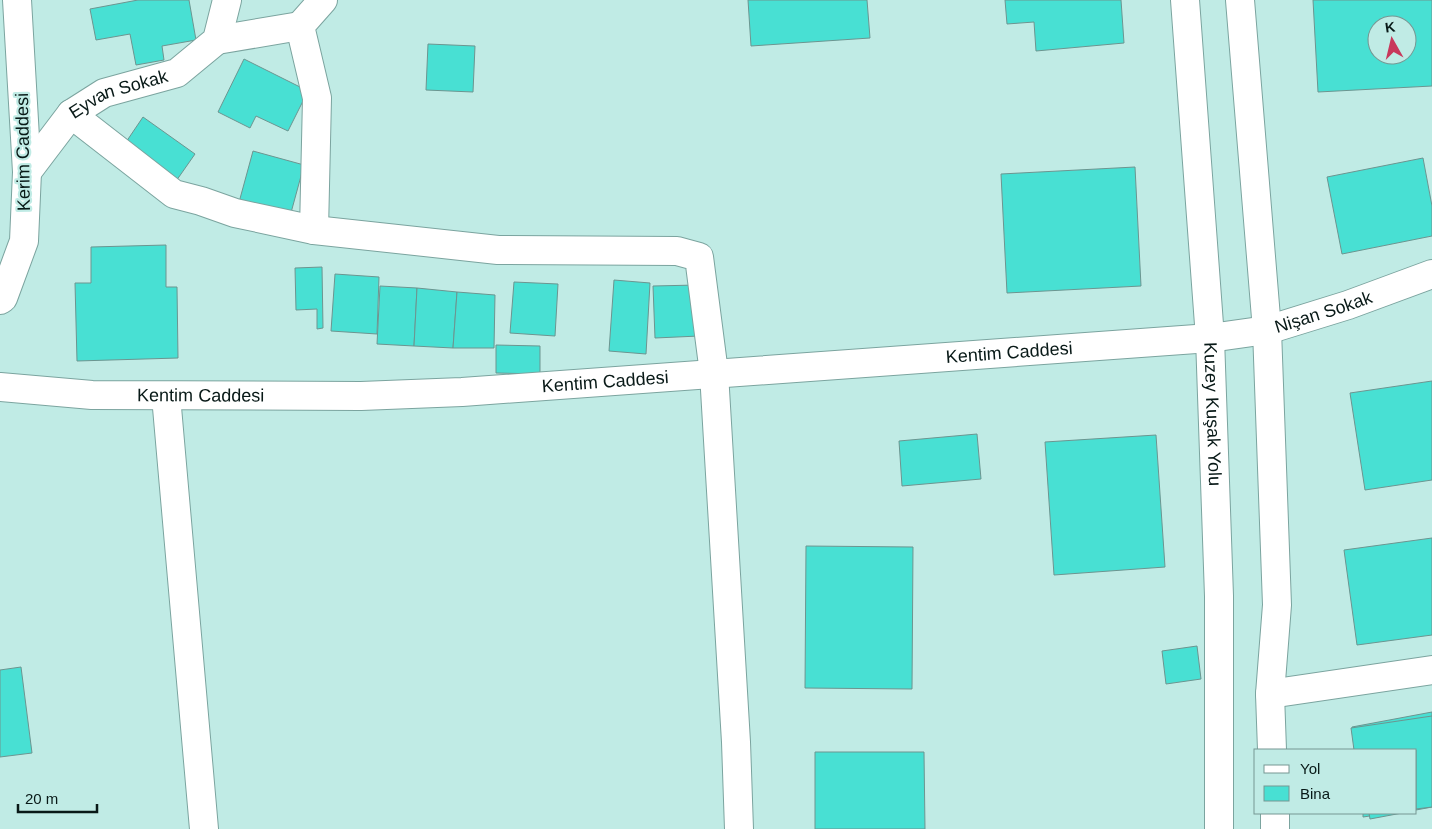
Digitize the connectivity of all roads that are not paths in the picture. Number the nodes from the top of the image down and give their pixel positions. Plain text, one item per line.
1 (17, 0) edge
2 (227, 0) edge
3 (323, 0) edge
4 (1186, 0) edge
5 (1240, 0) edge
6 (300, 26) junction
7 (217, 40) junction
8 (71, 114) junction
9 (27, 172) junction
10 (314, 230) junction
11 (1432, 274) edge
12 (0, 300) edge
13 (1267, 330) junction
14 (1210, 338) junction
15 (714, 373) junction
16 (0, 387) edge
17 (166, 396) junction
18 (1432, 670) edge
19 (1270, 694) junction
20 (1272, 749) edge
21 (1275, 814) edge
22 (204, 829) edge
23 (739, 829) edge
24 (1219, 829) edge
25 (1275, 829) edge

1 - 9 street, Kerim Caddesi
2 - 7 street
3 - 6 street
4 - 14 street, Kuzey Kuşak Yolu
5 - 13 street
6 - 7 street
6 - 10 street
7 - 8 street, Eyvan Sokak
8 - 9 street, Eyvan Sokak
8 - 10 street
9 - 12 street, Kerim Caddesi
10 - 15 street
11 - 13 street, Nişan Sokak
13 - 14 street, Nişan Sokak
13 - 19 street
14 - 15 street, Kentim Caddesi
14 - 24 street, Kuzey Kuşak Yolu
15 - 17 street, Kentim Caddesi
15 - 23 street
16 - 17 street, Kentim Caddesi
17 - 22 street
18 - 19 street
19 - 20 street
21 - 25 street

